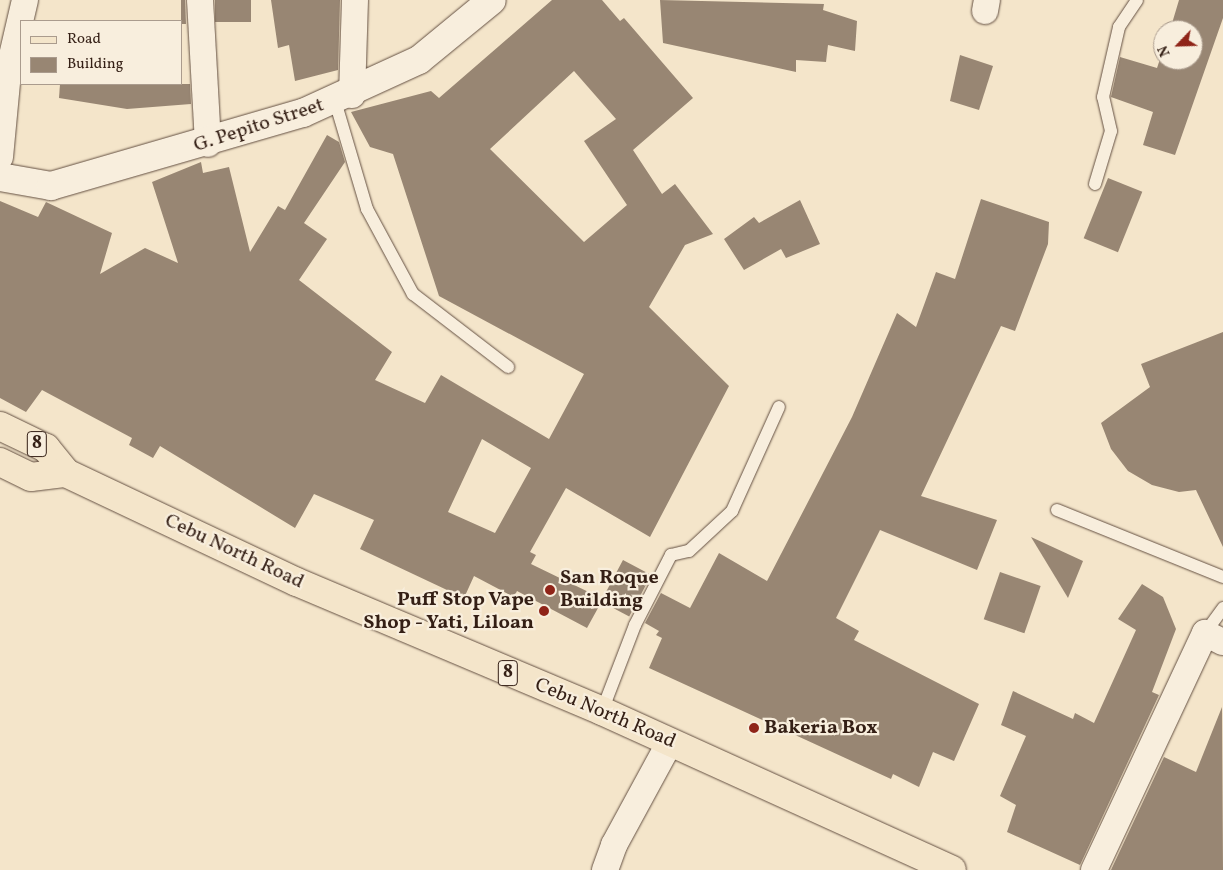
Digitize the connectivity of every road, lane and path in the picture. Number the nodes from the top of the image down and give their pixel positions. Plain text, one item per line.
1 (25, 0) edge
2 (200, 0) edge
3 (355, 0) edge
4 (492, 0) edge
5 (1137, 0) edge
6 (20, 20) edge
7 (20, 21) edge
8 (344, 98) junction
9 (208, 144) junction
10 (0, 156) edge
11 (0, 177) edge
12 (1094, 184) dead end
13 (508, 367) dead end
14 (779, 407) dead end
15 (0, 426) edge
16 (0, 462) edge
17 (66, 473) junction
18 (1057, 510) dead end
19 (1223, 577) edge
20 (1223, 608) edge
21 (1214, 637) edge
22 (602, 711) junction
23 (670, 742) junction
24 (605, 870) edge
25 (952, 870) edge
26 (1094, 870) edge

1 - 6 street
2 - 9 street
3 - 8 street
4 - 8 street, G. Pepito Street
5 - 12 lane
7 - 10 street
8 - 9 street, G. Pepito Street
8 - 13 lane
9 - 11 street, G. Pepito Street
14 - 22 lane
15 - 17 main road, Cebu North Road / 8
16 - 17 main road, 8
17 - 22 main road, Cebu North Road / 8
18 - 19 lane
20 - 21 lane
21 - 26 street
22 - 23 main road, Cebu North Road / 8
23 - 24 street
23 - 25 main road, Cebu North Road / 8

